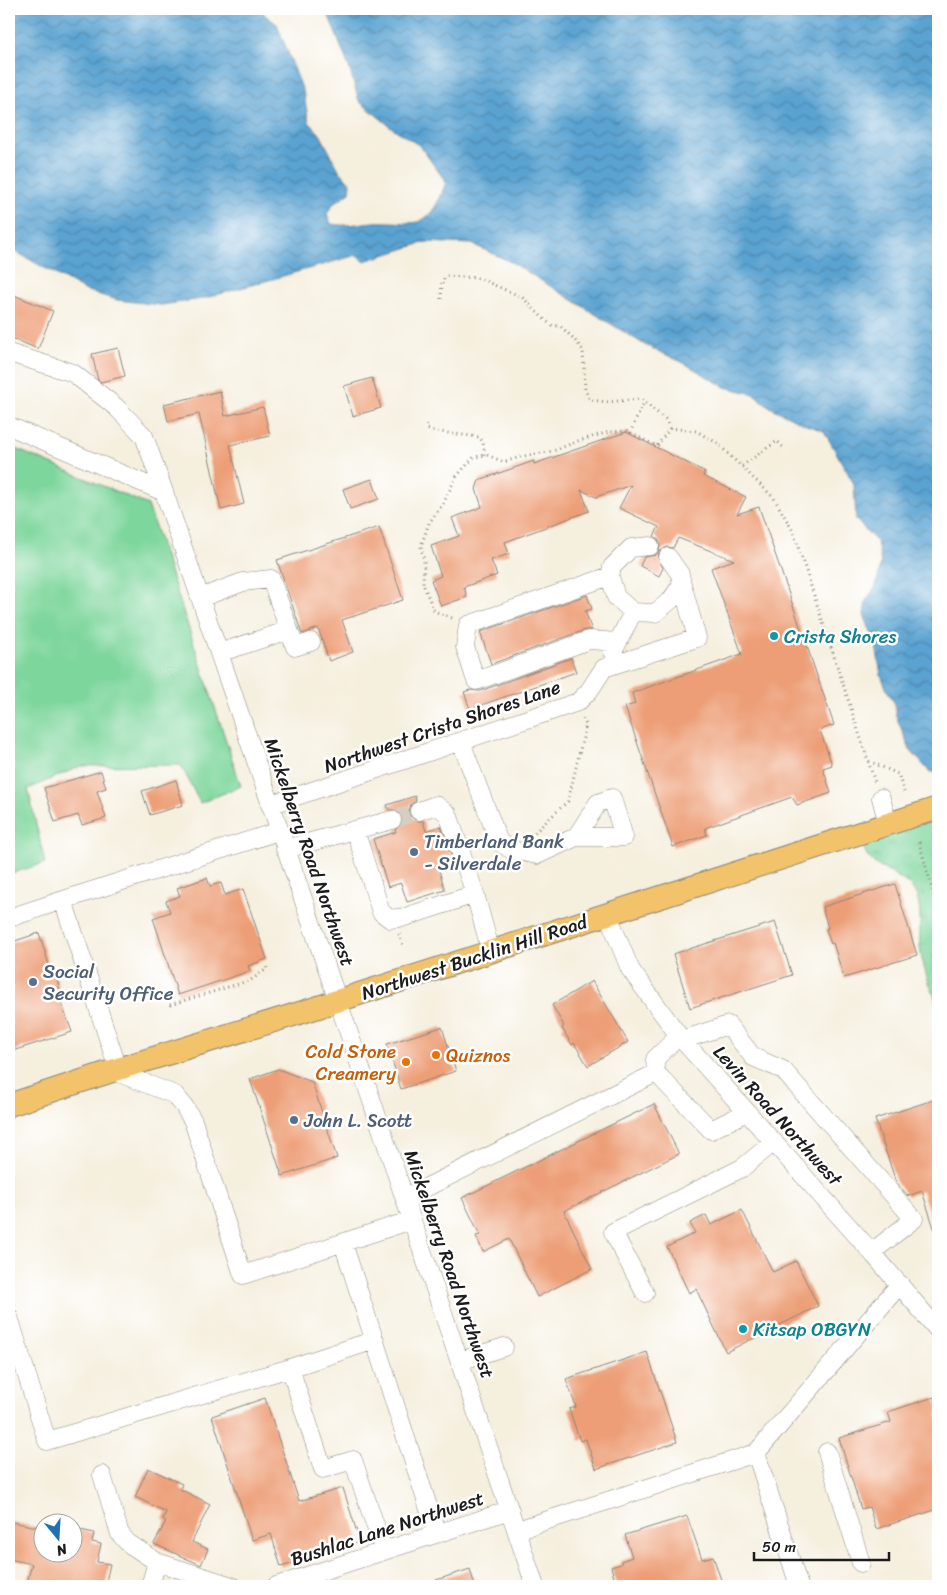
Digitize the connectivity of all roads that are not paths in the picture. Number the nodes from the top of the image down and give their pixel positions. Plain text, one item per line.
1 (9, 353) edge
2 (9, 426) edge
3 (164, 492) junction
4 (650, 546) dead end
5 (668, 557) dead end
6 (610, 576) junction
7 (682, 584) junction
8 (200, 598) junction
9 (633, 612) junction
10 (289, 630) junction
11 (311, 642) dead end
12 (618, 642) junction
13 (219, 653) junction
14 (604, 668) junction
15 (461, 742) junction
16 (881, 798) road end
17 (270, 805) junction
18 (932, 810) edge
19 (419, 811) tunnel mouth
20 (392, 820) tunnel mouth
21 (888, 824) junction
22 (355, 830) junction
23 (279, 831) junction
24 (576, 836) dead end
25 (286, 849) junction
26 (475, 894) junction
27 (64, 900) junction
28 (608, 915) junction
29 (9, 918) edge
30 (490, 952) junction
31 (338, 1001) junction
32 (681, 1038) junction
33 (116, 1070) junction
34 (656, 1072) junction
35 (9, 1105) edge
36 (747, 1112) junction
37 (774, 1142) junction
38 (405, 1198) junction
39 (412, 1220) junction
40 (343, 1243) junction
41 (872, 1252) junction
42 (900, 1284) junction
43 (645, 1293) dead end
44 (9, 1317) edge
45 (938, 1330) edge
46 (374, 1340) junction
47 (504, 1347) dead end
48 (460, 1361) junction
49 (290, 1368) junction
50 (828, 1452) dead end
51 (756, 1453) junction
52 (102, 1475) dead end
53 (510, 1510) junction
54 (517, 1530) junction
55 (437, 1534) junction
56 (384, 1551) junction
57 (157, 1562) junction
58 (861, 1564) dead end
59 (150, 1586) edge
60 (232, 1586) edge
61 (276, 1586) edge
62 (535, 1586) edge
63 (799, 1586) edge

1 - 3 street, Mickelberry Road Northwest
2 - 3 street
3 - 8 street, Mickelberry Road Northwest
4 - 6 street
5 - 7 street
6 - 9 street
6 - 12 street
7 - 9 street
7 - 14 street
8 - 10 street
8 - 13 street, Mickelberry Road Northwest
9 - 12 street, Northwest Crista Shores Lane
10 - 11 street
10 - 13 street
12 - 14 street, Northwest Crista Shores Lane
13 - 17 street, Mickelberry Road Northwest
14 - 15 street, Northwest Crista Shores Lane
15 - 17 street, Northwest Crista Shores Lane
15 - 24 street
16 - 21 street
17 - 23 street, Mickelberry Road Northwest
18 - 21 main road, Northwest Bucklin Hill Road
19 - 26 street
20 - 22 street
21 - 28 main road, Northwest Bucklin Hill Road
22 - 25 street
22 - 26 street
23 - 25 street, Mickelberry Road Northwest
23 - 27 street
25 - 31 street, Mickelberry Road Northwest
26 - 30 street
27 - 29 street
27 - 33 street
28 - 30 main road, Northwest Bucklin Hill Road
28 - 32 street, Levin Road Northwest
30 - 31 main road, Northwest Bucklin Hill Road
31 - 33 main road, Northwest Bucklin Hill Road
31 - 38 street, Mickelberry Road Northwest
32 - 34 street
32 - 36 street, Levin Road Northwest
32 - 41 street
33 - 35 main road, Northwest Bucklin Hill Road
33 - 40 street
34 - 36 street
34 - 38 street
36 - 37 street, Levin Road Northwest
37 - 41 street, Levin Road Northwest
37 - 43 street
38 - 39 street, Mickelberry Road Northwest
39 - 40 street
39 - 48 street, Mickelberry Road Northwest
40 - 46 street
41 - 42 street, Levin Road Northwest
42 - 45 street, Levin Road Northwest
42 - 51 street
44 - 49 street
46 - 49 street
46 - 55 street
47 - 48 street
48 - 53 street, Mickelberry Road Northwest
49 - 56 street
50 - 58 street
51 - 54 street
51 - 63 street
52 - 57 street
53 - 54 street, Mickelberry Road Northwest
53 - 55 street, Bushlac Lane Northwest
54 - 62 street, Mickelberry Road Northwest
55 - 56 street, Bushlac Lane Northwest
56 - 61 street, Bushlac Lane Northwest
57 - 59 street
57 - 60 street

